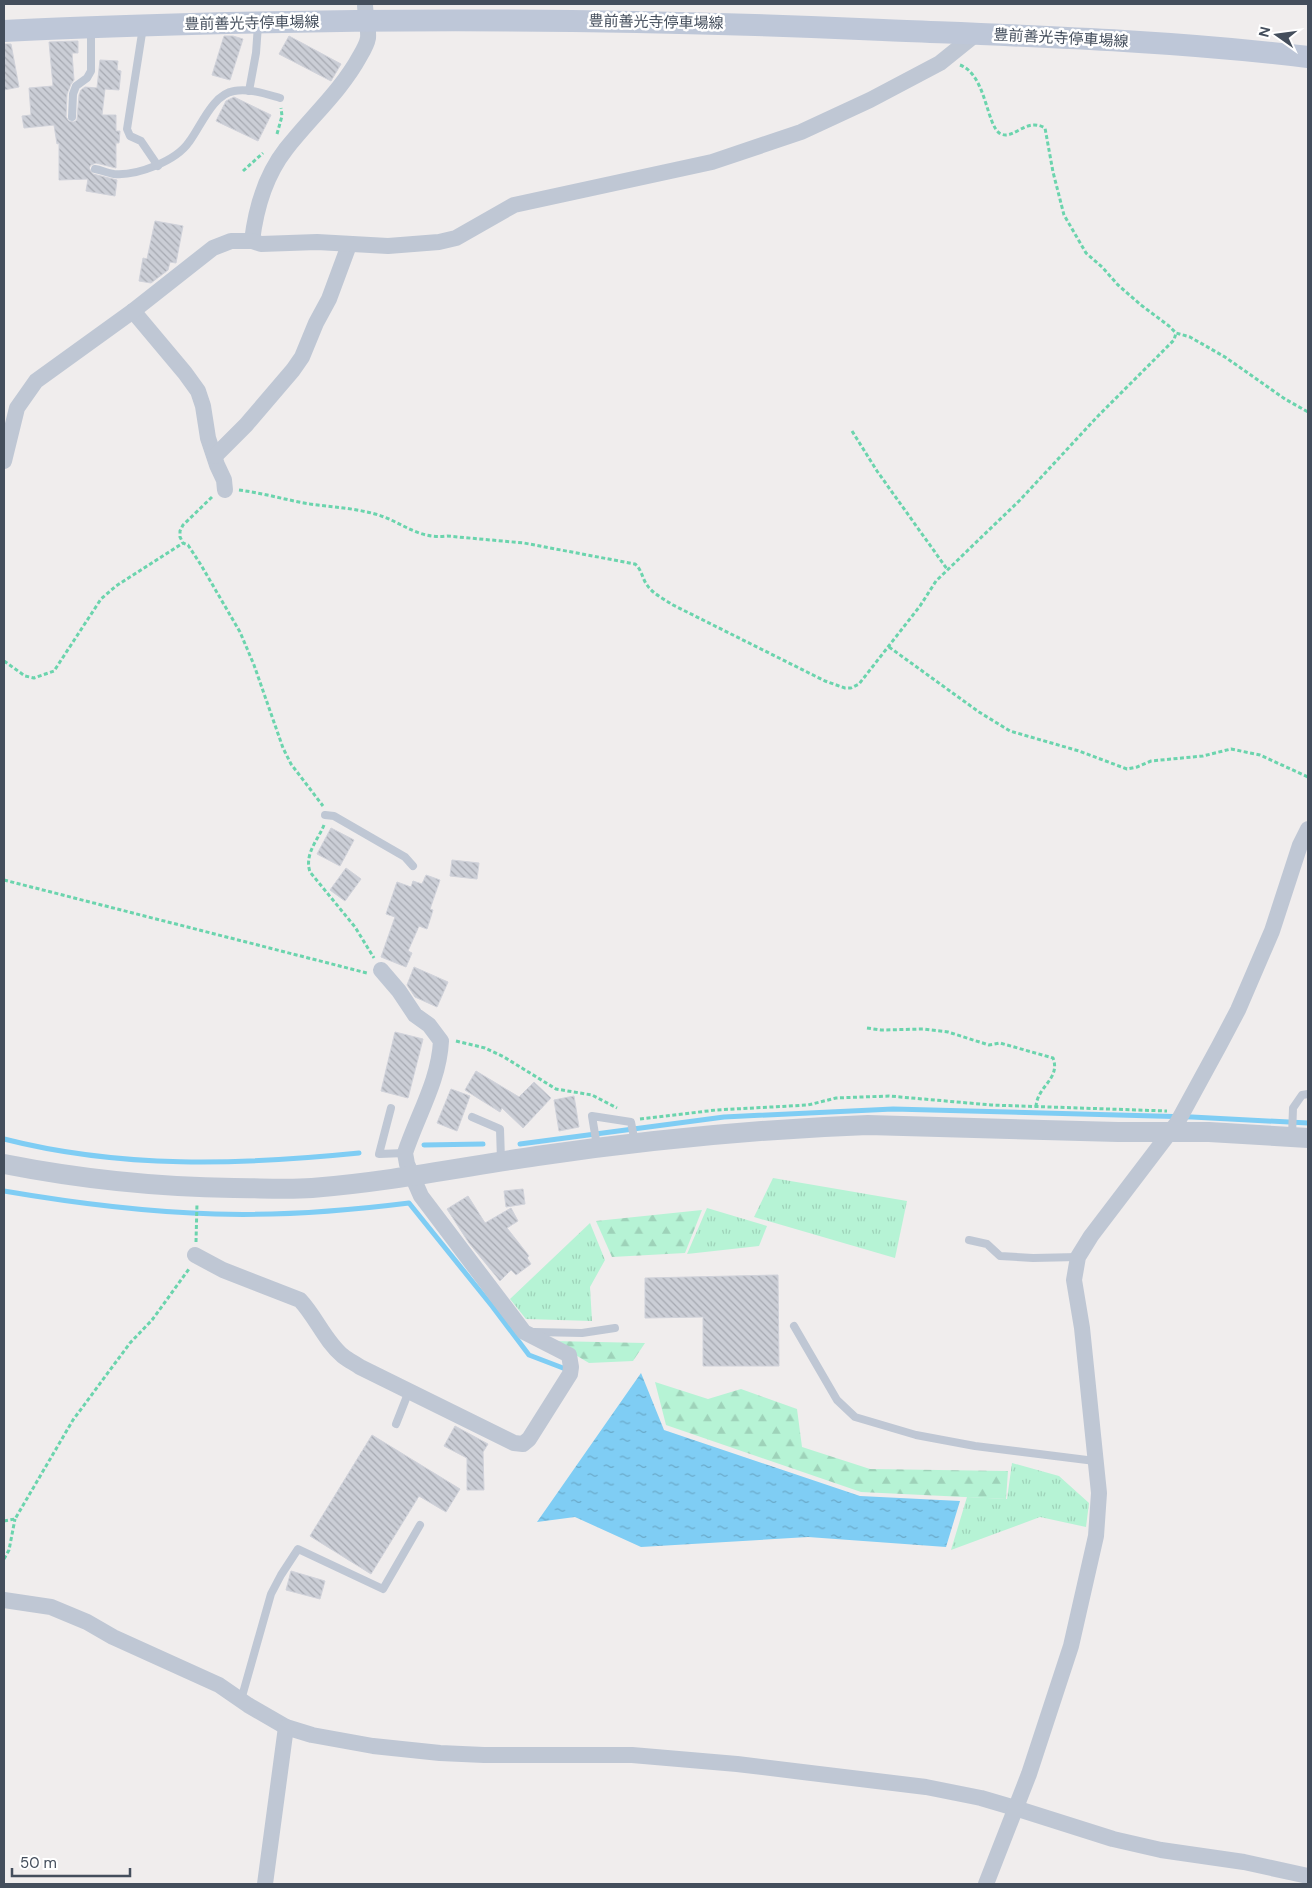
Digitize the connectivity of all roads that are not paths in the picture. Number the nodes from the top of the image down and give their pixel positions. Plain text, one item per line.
1 (365, 12) edge
2 (258, 22) junction
3 (143, 25) junction
4 (91, 27) junction
5 (4, 31) edge
6 (976, 34) junction
7 (1308, 57) edge
8 (250, 91) junction
9 (280, 98) road end
10 (72, 118) dead end
11 (158, 166) junction
12 (95, 169) dead end
13 (252, 241) junction
14 (349, 245) junction
15 (133, 311) junction
16 (215, 456) junction
17 (4, 461) edge
18 (225, 490) road end
19 (325, 815) road end
20 (1308, 829) edge
21 (413, 866) dead end
22 (382, 970) road end
23 (1308, 1094) edge
24 (391, 1108) dead end
25 (472, 1116) dead end
26 (1178, 1119) junction
27 (1298, 1133) edge
28 (634, 1140) junction
29 (597, 1145) junction
30 (405, 1153) junction
31 (501, 1162) junction
32 (4, 1164) edge
33 (412, 1176) junction
34 (970, 1240) dead end
35 (195, 1255) road end
36 (1078, 1257) junction
37 (794, 1326) dead end
38 (615, 1328) dead end
39 (524, 1332) junction
40 (409, 1391) junction
41 (396, 1424) dead end
42 (1095, 1461) junction
43 (420, 1525) dead end
44 (4, 1600) edge
45 (241, 1700) junction
46 (286, 1728) junction
47 (1015, 1808) junction
48 (1308, 1876) edge
49 (265, 1884) edge
50 (986, 1884) edge

1 - 2 main road, 豊前善光寺停車場線
1 - 6 main road, 豊前善光寺停車場線
1 - 13 street
2 - 3 main road, 豊前善光寺停車場線
2 - 8 lane
3 - 4 main road, 豊前善光寺停車場線
3 - 11 lane
4 - 5 main road, 豊前善光寺停車場線
4 - 10 lane
6 - 7 main road, 豊前善光寺停車場線
6 - 14 street
8 - 9 lane
8 - 11 lane
11 - 12 lane
13 - 14 street
13 - 15 street
14 - 16 street
15 - 16 street
15 - 17 street
16 - 18 street
19 - 21 lane
20 - 26 street
22 - 30 street
23 - 27 lane
24 - 30 lane
25 - 31 lane
26 - 27 street
26 - 28 street
26 - 36 street
28 - 29 street
28 - 29 lane
29 - 31 street
30 - 33 street
31 - 33 street
32 - 33 street
33 - 39 street
34 - 36 lane
35 - 40 street
36 - 42 street
37 - 42 lane
38 - 39 lane
39 - 40 street
40 - 41 lane
42 - 47 street
43 - 45 lane
44 - 45 street
45 - 46 street
46 - 47 street
46 - 49 street
47 - 48 street
47 - 50 street

